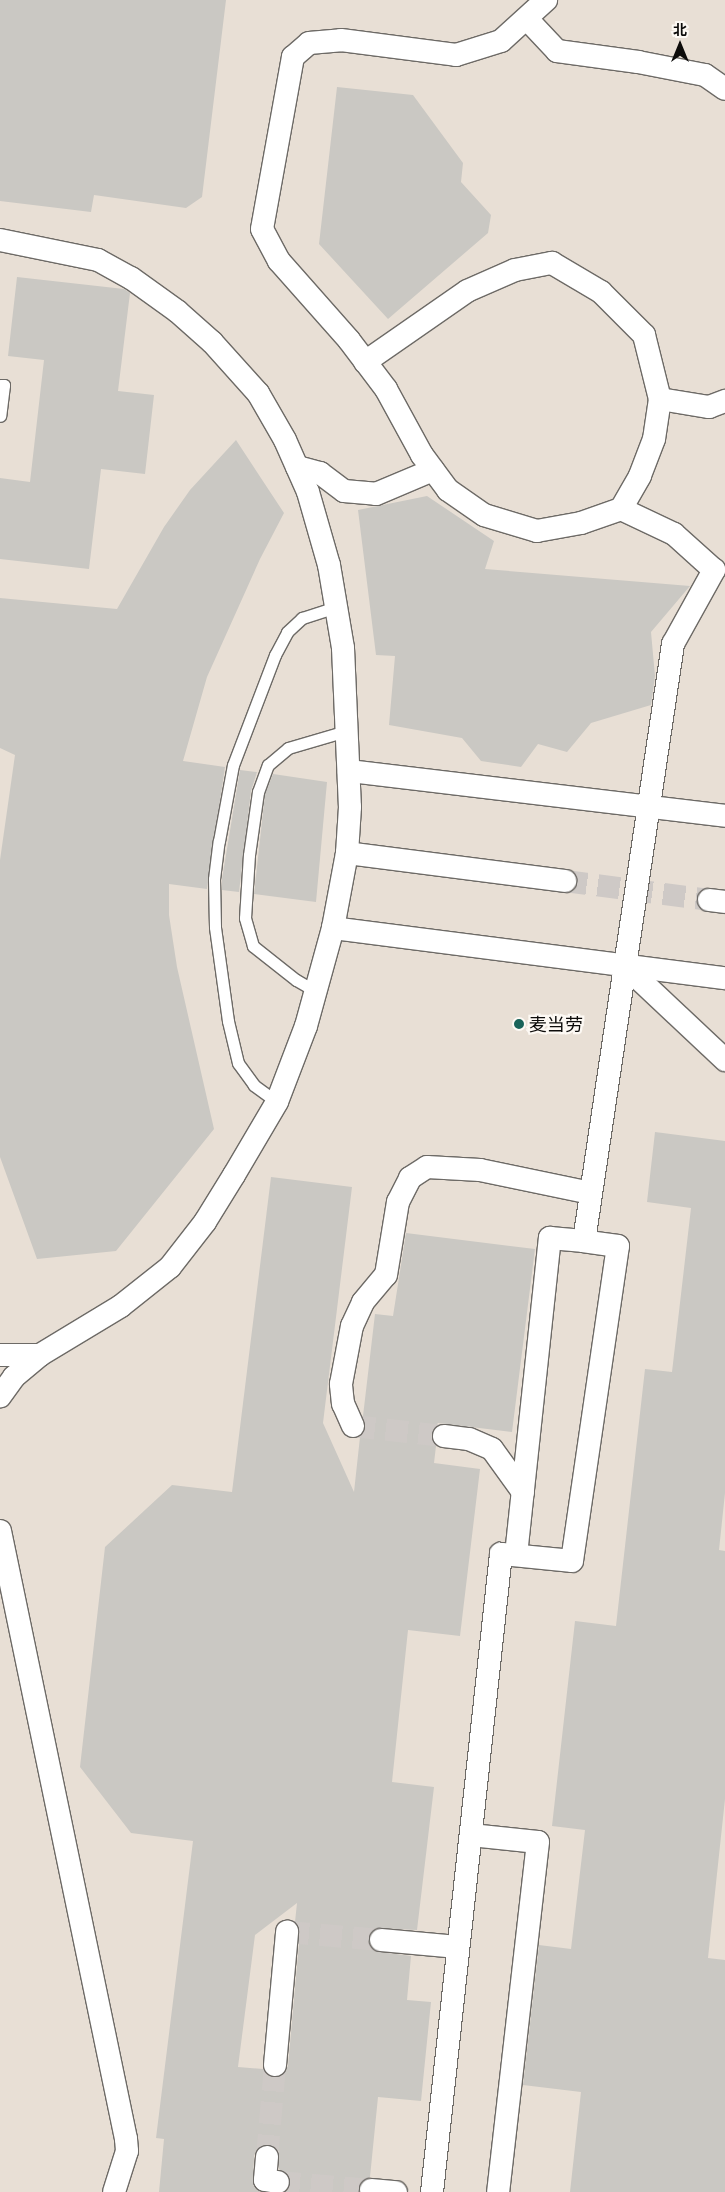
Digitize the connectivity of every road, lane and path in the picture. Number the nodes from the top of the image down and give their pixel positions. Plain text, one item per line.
1 (546, 0) edge
2 (526, 19) junction
3 (721, 81) edge
4 (0, 240) edge
5 (365, 362) junction
6 (0, 385) edge
7 (660, 399) junction
8 (725, 401) edge
9 (0, 416) edge
10 (297, 466) junction
11 (433, 470) junction
12 (621, 509) junction
13 (719, 571) edge
14 (336, 607) junction
15 (349, 730) junction
16 (349, 771) junction
17 (648, 807) junction
18 (725, 816) edge
19 (347, 853) junction
20 (565, 881) tunnel mouth
21 (333, 928) junction
22 (624, 965) junction
23 (725, 978) edge
24 (317, 992) junction
25 (725, 1060) edge
26 (276, 1102) junction
27 (591, 1193) junction
28 (584, 1241) junction
29 (0, 1355) edge
30 (40, 1355) junction
31 (0, 1396) edge
32 (353, 1426) dead end
33 (444, 1436) tunnel mouth
34 (523, 1492) junction
35 (0, 1531) edge
36 (516, 1555) junction
37 (470, 1835) junction
38 (286, 1932) dead end
39 (381, 1940) tunnel mouth
40 (458, 1947) junction
41 (275, 2065) tunnel mouth
42 (267, 2157) tunnel mouth
43 (278, 2182) tunnel mouth
44 (372, 2190) dead end
45 (114, 2192) edge
46 (396, 2192) edge
47 (432, 2192) edge
48 (498, 2192) edge

1 - 2 street
2 - 3 street
2 - 5 street
4 - 10 street
5 - 7 street
5 - 11 street
6 - 9 lane
7 - 8 street
7 - 12 street
10 - 11 street
10 - 14 street
11 - 12 street
12 - 13 street
13 - 17 street
14 - 15 street
14 - 26 lane
15 - 16 street
15 - 24 lane
16 - 17 street
16 - 19 street
17 - 18 street
17 - 22 street
19 - 20 street
19 - 21 street
21 - 22 street
21 - 24 street
22 - 23 street
22 - 25 street
22 - 27 street
24 - 26 street
26 - 30 street
27 - 28 street
27 - 32 street
28 - 34 street
28 - 36 street
29 - 30 street
30 - 31 street
33 - 34 street
34 - 36 street
35 - 45 street
36 - 37 street
37 - 40 street
37 - 48 street
38 - 41 street
39 - 40 street
40 - 47 street
42 - 43 street
44 - 46 street

